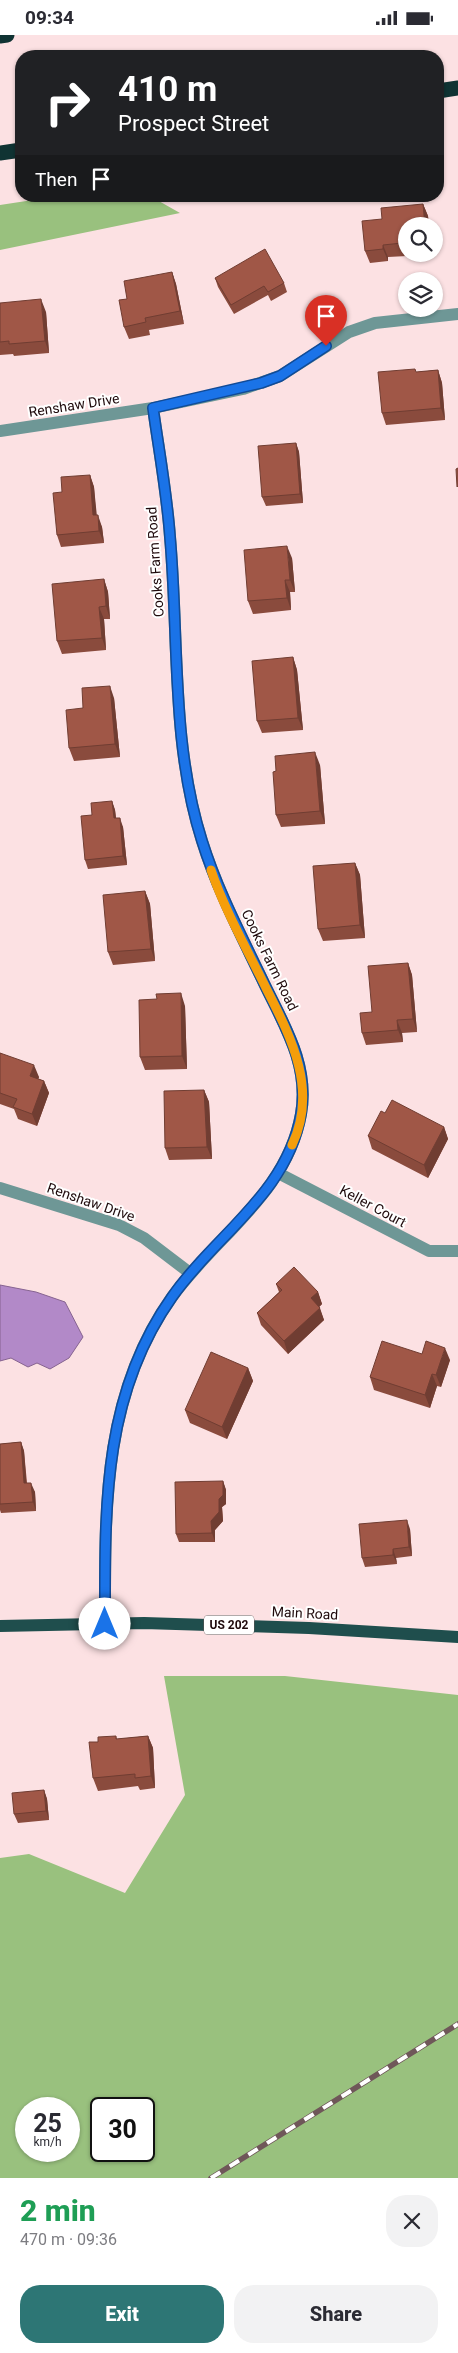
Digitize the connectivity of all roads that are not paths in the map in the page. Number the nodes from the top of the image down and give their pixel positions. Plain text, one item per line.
1 (7, 35) edge
2 (0, 36) edge
3 (458, 88) edge
4 (444, 90) edge
5 (15, 151) edge
6 (0, 153) edge
7 (458, 314) edge
8 (153, 408) junction
9 (0, 431) edge
10 (278, 1173) junction
11 (0, 1188) edge
12 (458, 1251) edge
13 (190, 1273) junction
14 (105, 1624) junction
15 (0, 1627) edge
16 (458, 1637) edge

1 - 2 highway
3 - 4 highway
5 - 6 highway
7 - 8 street, Renshaw Drive
8 - 9 street, Renshaw Drive
8 - 10 street, Cooks Farm Road
10 - 12 street, Keller Court
10 - 13 street, Cooks Farm Road
11 - 13 street, Renshaw Drive
13 - 14 street, Cooks Farm Road
14 - 15 main road, Main Road / US 202
14 - 16 main road, Main Road / US 202

